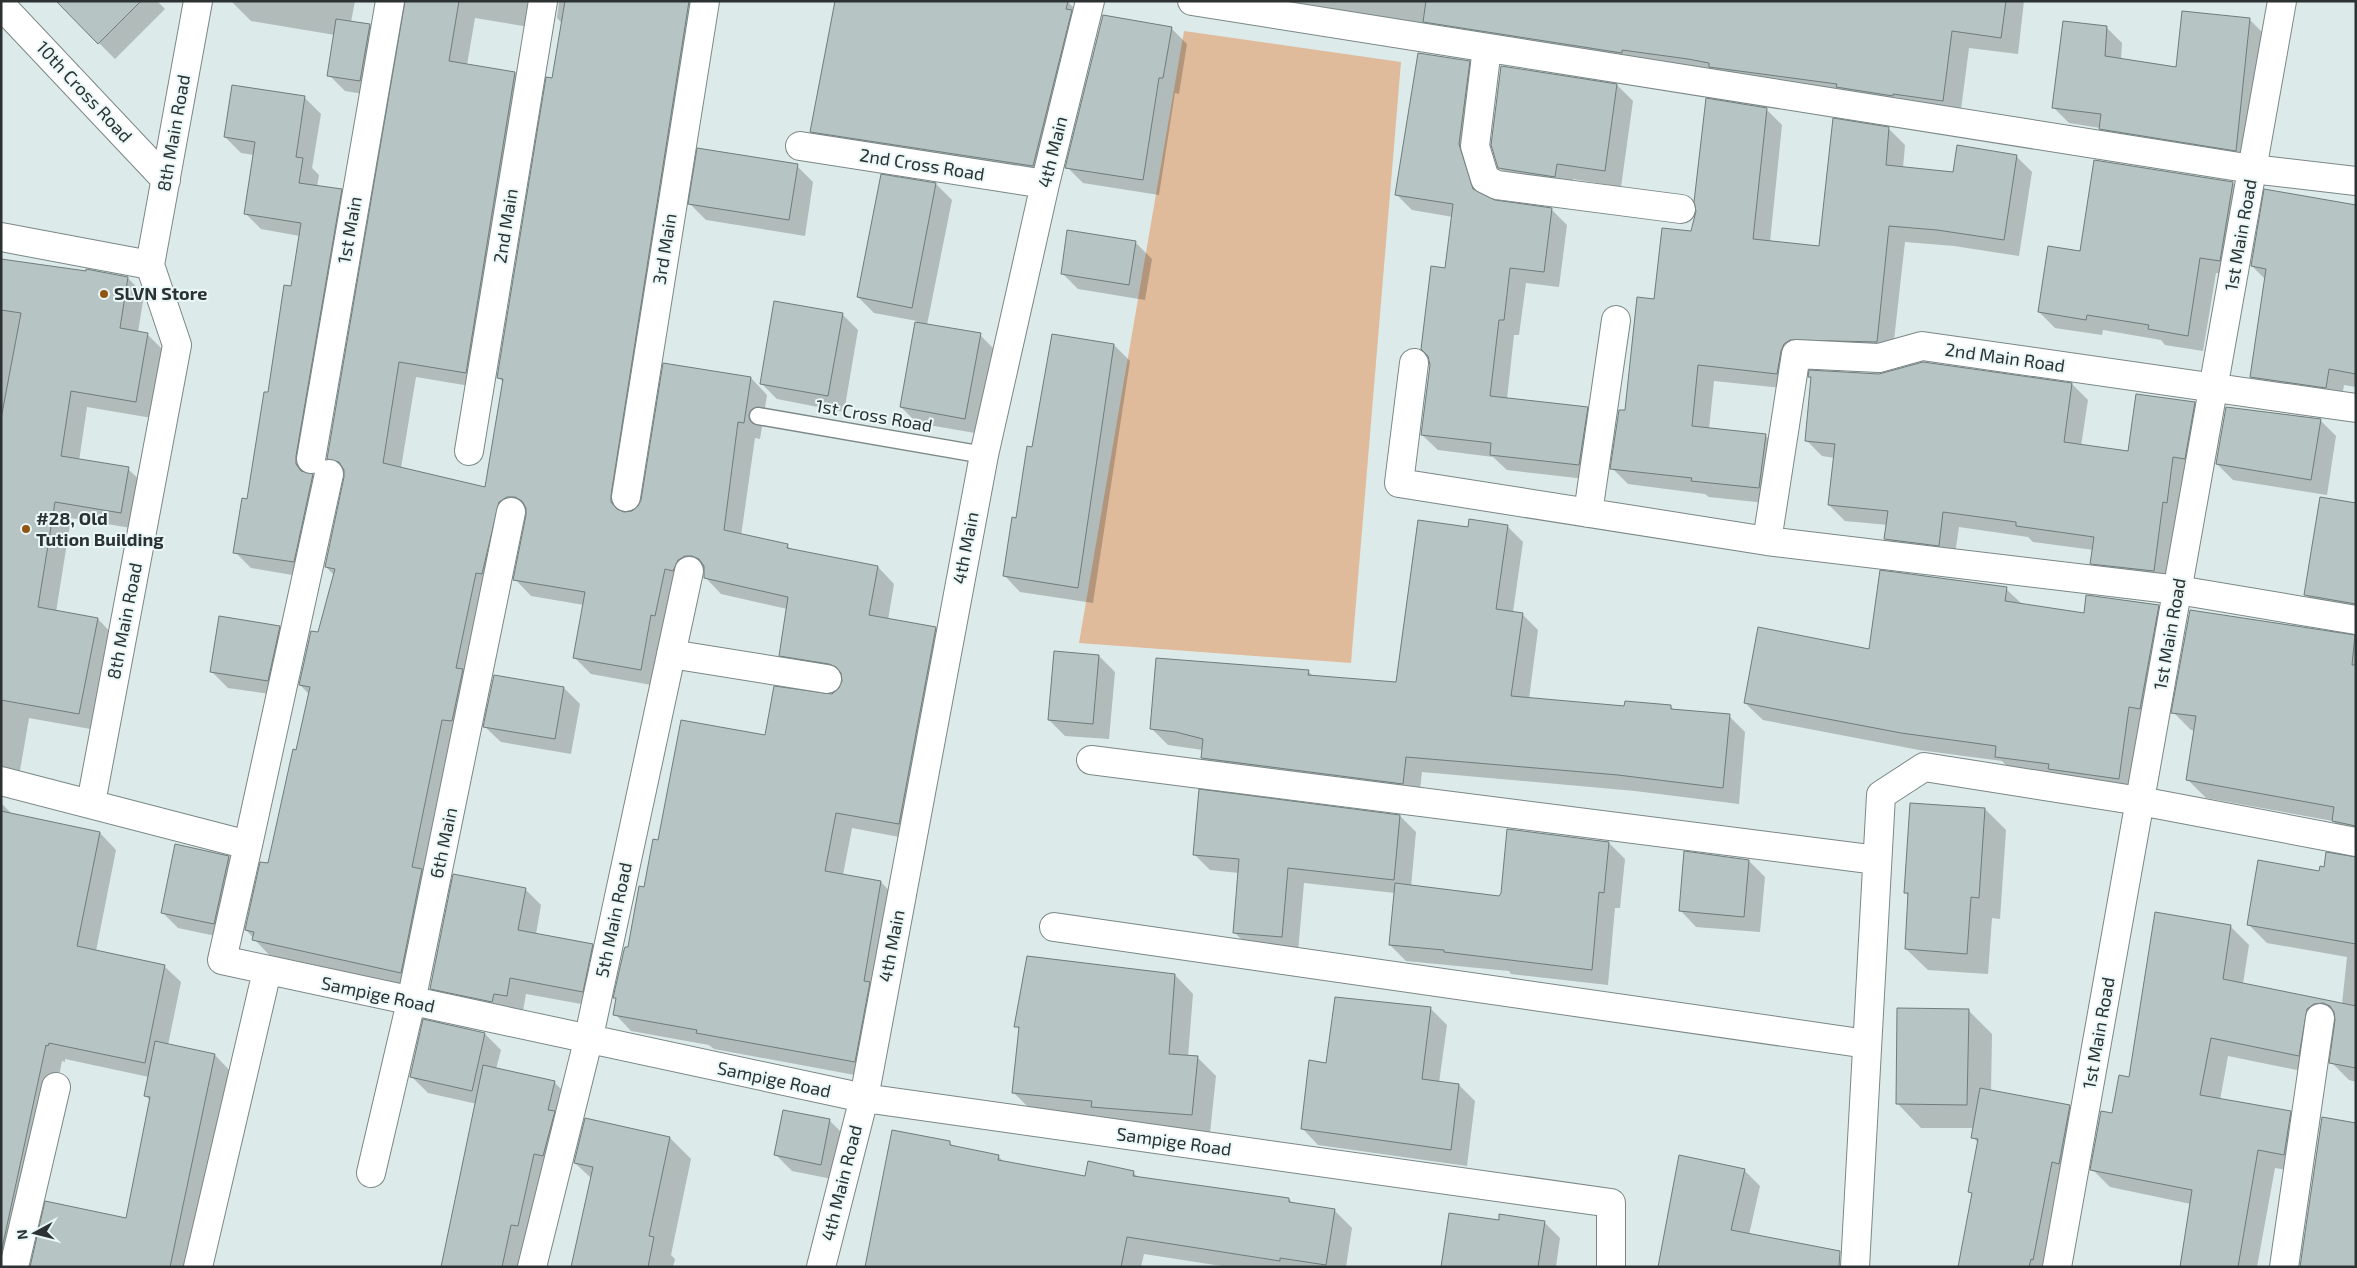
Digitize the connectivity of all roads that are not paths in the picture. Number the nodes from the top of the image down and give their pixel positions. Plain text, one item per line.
1 (198, 1) edge
2 (390, 1) edge
3 (543, 1) edge
4 (705, 1) edge
5 (1090, 1) edge
6 (1192, 1) edge
7 (2282, 1) edge
8 (1, 5) edge
9 (1487, 48) junction
10 (800, 146) dead end
11 (2252, 169) junction
12 (166, 180) junction
13 (2356, 181) edge
14 (1045, 184) junction
15 (1681, 209) dead end
16 (1, 237) edge
17 (150, 265) junction
18 (1616, 320) dead end
19 (1414, 363) dead end
20 (2214, 387) junction
21 (2356, 408) edge
22 (758, 416) dead end
23 (469, 451) dead end
24 (984, 455) junction
25 (626, 498) dead end
26 (512, 512) dead end
27 (1588, 514) junction
28 (1767, 541) junction
29 (689, 571) dead end
30 (2178, 590) junction
31 (2356, 620) edge
32 (671, 654) junction
33 (827, 679) dead end
34 (1091, 760) dead end
35 (1, 780) edge
36 (2140, 801) junction
37 (91, 803) junction
38 (2356, 842) edge
39 (248, 845) junction
40 (1877, 860) junction
41 (1054, 926) dead end
42 (268, 971) junction
43 (411, 1002) junction
44 (2320, 1018) dead end
45 (588, 1040) junction
46 (1867, 1044) junction
47 (56, 1087) dead end
48 (864, 1098) junction
49 (371, 1172) dead end
50 (14, 1267) edge
51 (198, 1267) edge
52 (532, 1267) edge
53 (821, 1267) edge
54 (1611, 1267) edge
55 (1855, 1267) edge
56 (2058, 1267) edge
57 (2284, 1267) edge

1 - 12 street, 8th Main Road
2 - 39 street, 1st Main
3 - 23 street, 2nd Main
4 - 25 street, 3rd Main
5 - 14 street, 4th Main
6 - 9 street
7 - 11 street, 1st Main Road
8 - 12 street, 10th Cross Road
9 - 11 street
9 - 15 street
10 - 14 street, 2nd Cross Road
11 - 13 street
11 - 20 street, 1st Main Road
12 - 17 street, 8th Main Road
14 - 24 street, 4th Main
16 - 17 street
17 - 37 street, 8th Main Road
18 - 27 street
19 - 27 street
20 - 21 street
20 - 28 street, 2nd Main Road
20 - 30 street, 1st Main Road
22 - 24 lane, 1st Cross Road
24 - 48 street, 4th Main
26 - 43 street, 6th Main
27 - 28 street
28 - 30 street
29 - 32 street, 5th Main Road
30 - 31 street
30 - 36 street, 1st Main Road
32 - 33 street
32 - 45 street, 5th Main Road
34 - 40 street
35 - 37 street
36 - 38 street
36 - 40 street
36 - 56 street, 1st Main Road
37 - 39 street
39 - 42 street, Sampige Road
40 - 46 street
41 - 46 street
42 - 43 street, Sampige Road
42 - 51 street
43 - 45 street, Sampige Road
43 - 49 street, 6th Main
44 - 57 street
45 - 48 street, Sampige Road
45 - 52 street, 5th Main Road
46 - 55 street
47 - 50 street
48 - 53 street, 4th Main Road
48 - 54 street, Sampige Road

